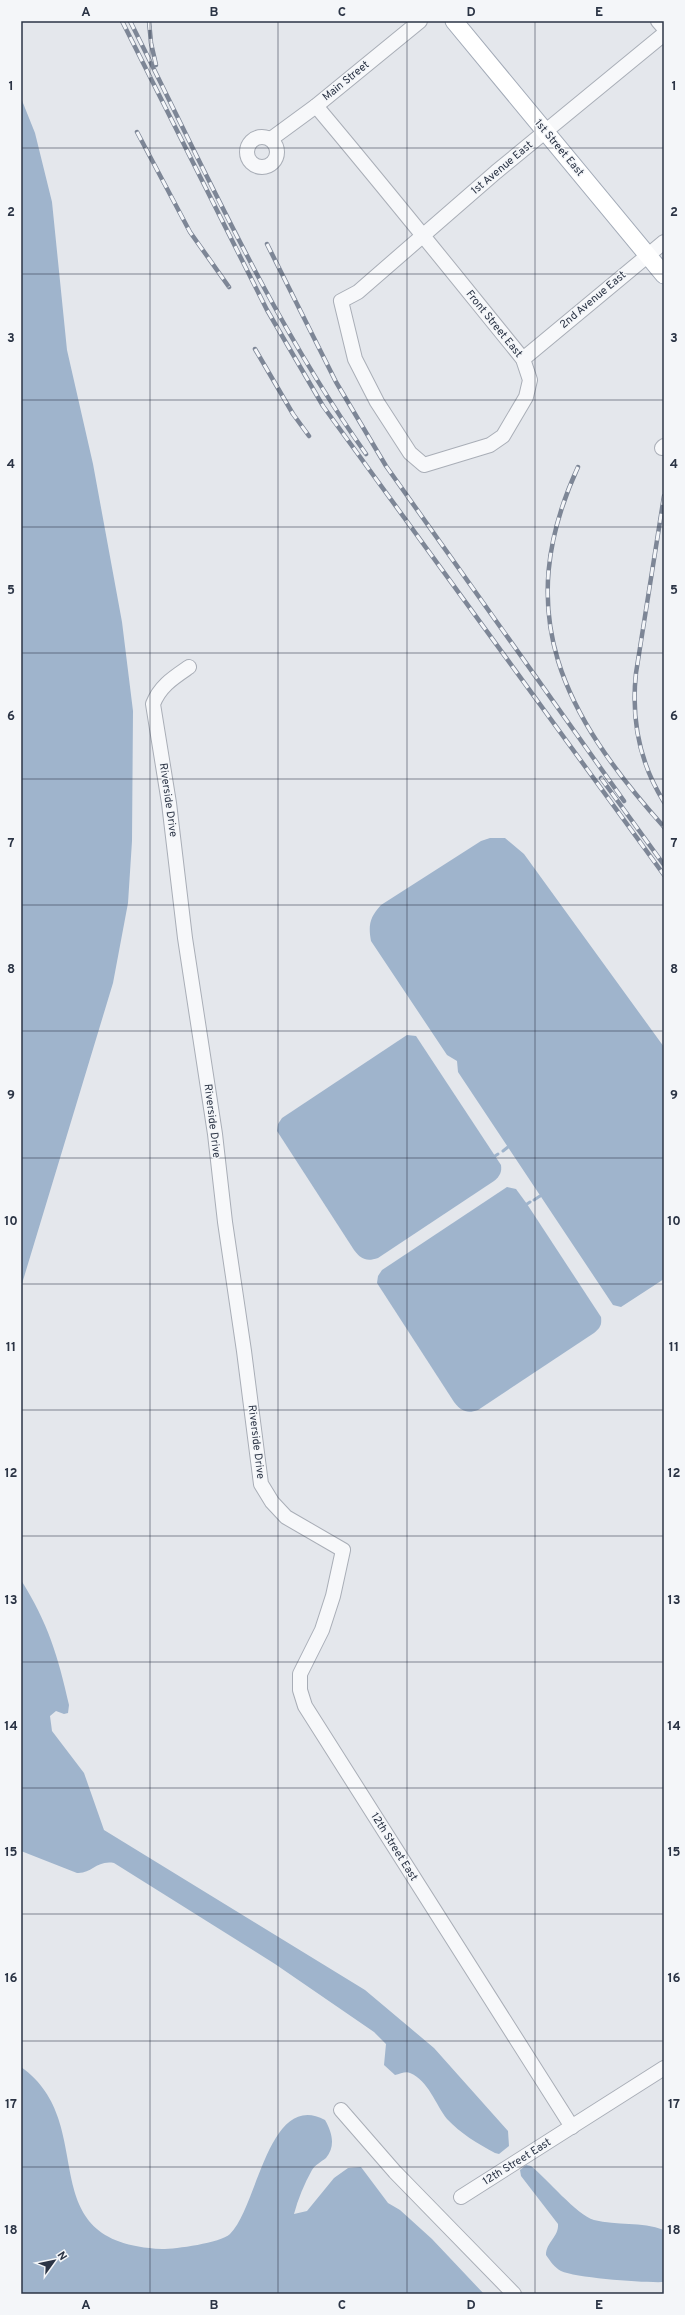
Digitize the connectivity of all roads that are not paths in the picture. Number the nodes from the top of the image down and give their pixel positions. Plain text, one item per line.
1 (420, 21) edge
2 (454, 21) edge
3 (658, 21) edge
4 (664, 28) edge
5 (664, 34) edge
6 (316, 106) junction
7 (545, 132) junction
8 (271, 139) dead end
9 (423, 235) junction
10 (664, 242) edge
11 (648, 255) junction
12 (664, 275) edge
13 (341, 301) joint
14 (523, 359) junction
15 (189, 667) dead end
16 (343, 1550) joint
17 (664, 2068) edge
18 (341, 2110) dead end
19 (572, 2127) junction
20 (461, 2197) dead end
21 (514, 2294) edge

1 - 6 street, Main Street
2 - 7 main road, 1st Street East
3 - 4 street
5 - 7 street, 1st Avenue East
6 - 8 street, Main Street
6 - 9 street, Front Street East
7 - 9 street, 1st Avenue East
7 - 11 main road, 1st Street East
9 - 13 street, 1st Avenue East
9 - 14 street, Front Street East
10 - 11 street, 2nd Avenue East
11 - 12 main road, 1st Street East
11 - 14 street, 2nd Avenue East
13 - 14 street, Front Street East
15 - 16 street, Riverside Drive
16 - 19 street, 12th Street East
17 - 19 street, 12th Street East
18 - 21 street
19 - 20 street, 12th Street East

